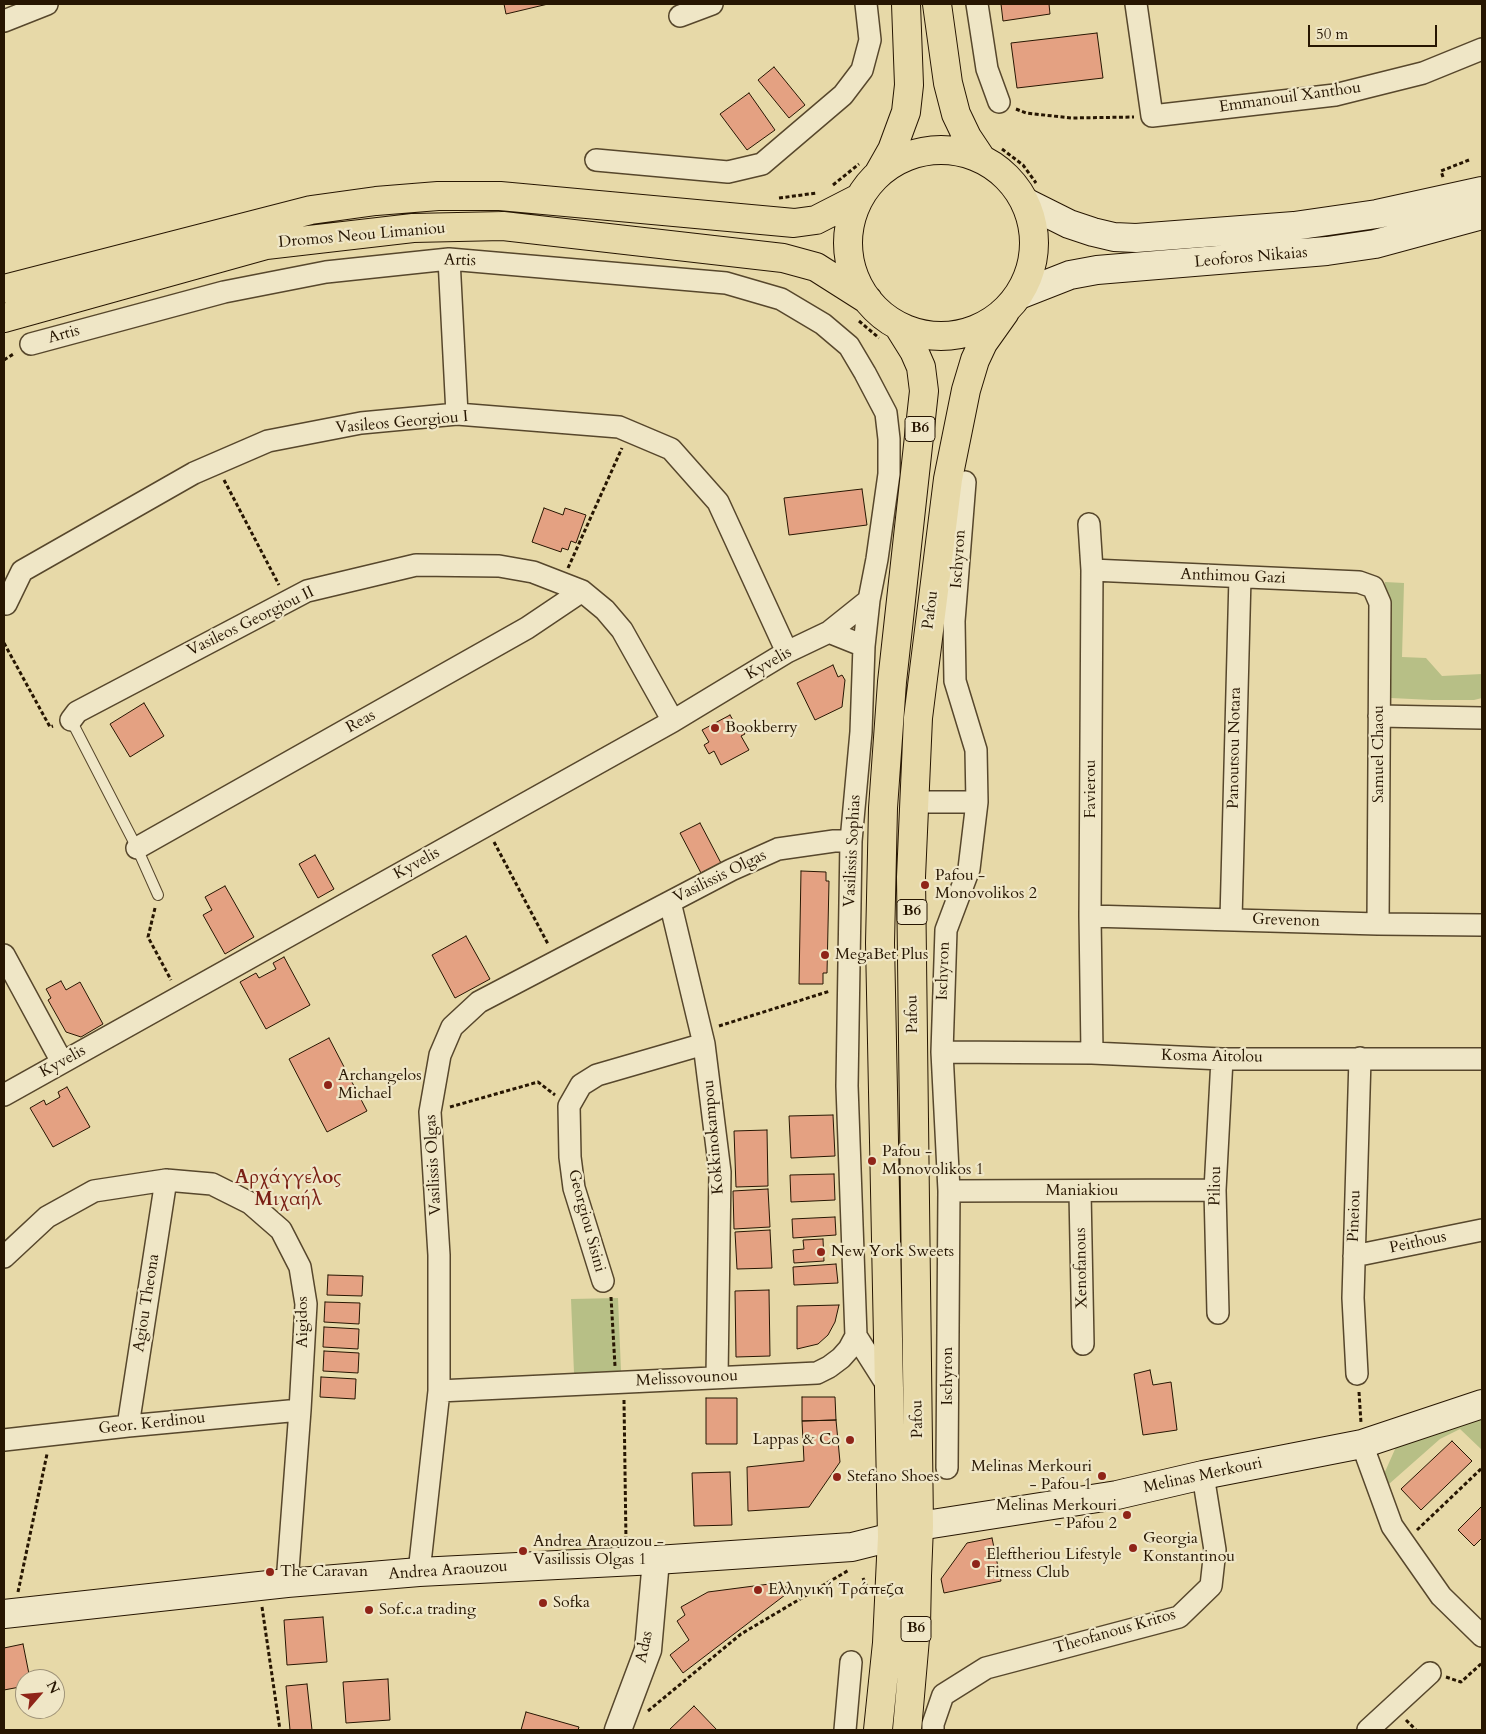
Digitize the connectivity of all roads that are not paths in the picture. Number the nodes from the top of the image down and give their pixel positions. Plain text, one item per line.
1 (47, 4) edge
2 (712, 4) edge
3 (866, 4) edge
4 (906, 4) edge
5 (937, 4) edge
6 (977, 4) edge
7 (1136, 4) edge
8 (680, 16) dead end
9 (4, 21) edge
10 (1482, 50) edge
11 (999, 102) road end
12 (988, 152) junction
13 (596, 160) dead end
14 (878, 174) junction
15 (1482, 191) edge
16 (1032, 194) junction
17 (860, 198) junction
18 (1482, 215) edge
19 (449, 259) junction
20 (4, 289) edge
21 (1012, 304) junction
22 (860, 307) junction
23 (4, 318) edge
24 (890, 333) junction
25 (31, 344) dead end
26 (865, 373) joint
27 (457, 414) junction
28 (965, 482) dead end
29 (1089, 524) dead end
30 (907, 537) junction
31 (877, 559) junction
32 (1092, 570) junction
33 (1240, 577) junction
34 (1373, 587) joint
35 (582, 591) junction
36 (869, 600) junction
37 (6, 604) dead end
38 (829, 632) junction
39 (864, 646) junction
40 (788, 652) junction
41 (1379, 716) junction
42 (1482, 718) edge
43 (71, 720) joint
44 (673, 721) junction
45 (915, 802) junction
46 (977, 802) junction
47 (851, 841) junction
48 (137, 848) junction
49 (158, 895) road end
50 (670, 902) junction
51 (1090, 916) junction
52 (1231, 919) junction
53 (1378, 924) junction
54 (1482, 924) edge
55 (4, 955) edge
56 (703, 1038) junction
57 (942, 1052) junction
58 (1092, 1053) junction
59 (1222, 1058) junction
60 (1360, 1058) junction
61 (1482, 1059) edge
62 (62, 1062) junction
63 (4, 1094) edge
64 (166, 1180) junction
65 (1215, 1190) junction
66 (949, 1191) junction
67 (1080, 1192) junction
68 (1482, 1230) edge
69 (1354, 1256) junction
70 (4, 1257) edge
71 (603, 1281) road end
72 (1218, 1313) dead end
73 (856, 1336) junction
74 (1083, 1344) dead end
75 (1357, 1374) road end
76 (716, 1377) junction
77 (890, 1388) junction
78 (439, 1391) junction
79 (1482, 1404) edge
80 (300, 1410) junction
81 (128, 1426) junction
82 (4, 1440) edge
83 (1362, 1444) junction
84 (947, 1468) dead end
85 (1203, 1475) junction
86 (919, 1526) junction
87 (892, 1537) junction
88 (656, 1560) junction
89 (419, 1572) junction
90 (288, 1582) junction
91 (9, 1613) edge
92 (1482, 1636) edge
93 (851, 1662) dead end
94 (1430, 1672) road end
95 (618, 1730) edge
96 (845, 1730) edge
97 (878, 1730) edge
98 (906, 1730) edge
99 (933, 1730) edge
100 (1368, 1730) edge

1 - 9 street
2 - 8 street
3 - 13 street
4 - 14 main road, B6
5 - 12 main road, B6
6 - 11 street
7 - 10 street, Emmanouil Xanthou
12 - 14 main road, B6
12 - 16 main road, B6
14 - 17 main road, B6
15 - 16 main road, Leoforos Nikaias
16 - 21 main road, B6
17 - 20 main road, Dromos Neou Limaniou
17 - 22 main road, B6
18 - 21 main road, Leoforos Nikaias
19 - 25 street, Artis
19 - 26 street, Artis
19 - 27 street
21 - 24 main road, B6
21 - 45 main road, Pafou / B6
22 - 23 main road, Dromos Neou Limaniou
22 - 24 main road, B6
24 - 30 main road, Pafou / B6
26 - 31 street, Vasilissis Sophias
27 - 37 street, Vasileos Georgiou I
27 - 40 street, Vasileos Georgiou I
28 - 46 street, Ischyron
29 - 32 street, Favierou
30 - 31 street
30 - 77 main road, Pafou / B6
31 - 36 street, Vasilissis Sophias
32 - 33 street, Anthimou Gazi
32 - 51 street, Favierou
33 - 34 street, Anthimou Gazi
33 - 52 street, Panoutsou Notara
34 - 41 street, Samuel Chaou
35 - 43 street, Vasileos Georgiou II
35 - 44 street, Vasileos Georgiou II
35 - 48 street, Reas
36 - 38 street, Kyvelis
36 - 39 street, Vasilissis Sophias
38 - 39 street
38 - 40 street, Kyvelis
39 - 47 street, Vasilissis Sophias
40 - 44 street, Kyvelis
41 - 42 street
41 - 53 street, Samuel Chaou
43 - 48 lane
44 - 62 street, Kyvelis
45 - 46 street
45 - 86 main road, Pafou / B6
46 - 57 street, Ischyron
47 - 50 street, Vasilissis Olgas
47 - 73 street, Vasilissis Sophias
48 - 49 lane
50 - 56 street, Kokkinokampou
50 - 78 street, Vasilissis Olgas
51 - 52 street, Grevenon
51 - 58 street, Favierou
52 - 53 street, Grevenon
53 - 54 street, Grevenon
55 - 62 street
56 - 71 street, Georgiou Sisini
56 - 76 street, Kokkinokampou
57 - 58 street, Kosma Aitolou
57 - 66 street, Ischyron
58 - 59 street, Kosma Aitolou
59 - 60 street, Kosma Aitolou
59 - 65 street, Piliou
60 - 61 street, Kosma Aitolou
60 - 69 street, Pineiou
62 - 63 street, Kyvelis
64 - 70 street, Aigidos
64 - 80 street, Aigidos
64 - 81 street, Agiou Theona
65 - 67 street, Maniakiou
65 - 72 street, Piliou
66 - 67 street, Maniakiou
66 - 84 street, Ischyron
67 - 74 street, Xenofanous
68 - 69 street, Peithous
69 - 75 street, Pineiou
73 - 76 street, Melissovounou
73 - 77 street
76 - 78 street, Melissovounou
77 - 87 main road, Pafou / B6
78 - 89 street, Vasilissis Olgas
79 - 83 main road, Melinas Merkouri
80 - 81 street, Geor. Kerdinou
80 - 90 street, Aigidos
81 - 82 street, Geor. Kerdinou
83 - 85 main road, Melinas Merkouri
83 - 92 street
85 - 86 main road, Melinas Merkouri
85 - 99 street, Theofanous Kritos
86 - 87 main road, Melinas Merkouri
86 - 98 main road, Pafou / B6
87 - 88 main road, Andrea Araouzou
87 - 97 main road, Pafou / B6
88 - 89 main road, Andrea Araouzou
88 - 95 street, Adas
89 - 90 main road, Andrea Araouzou
90 - 91 main road, Andrea Araouzou
93 - 96 street
94 - 100 street

